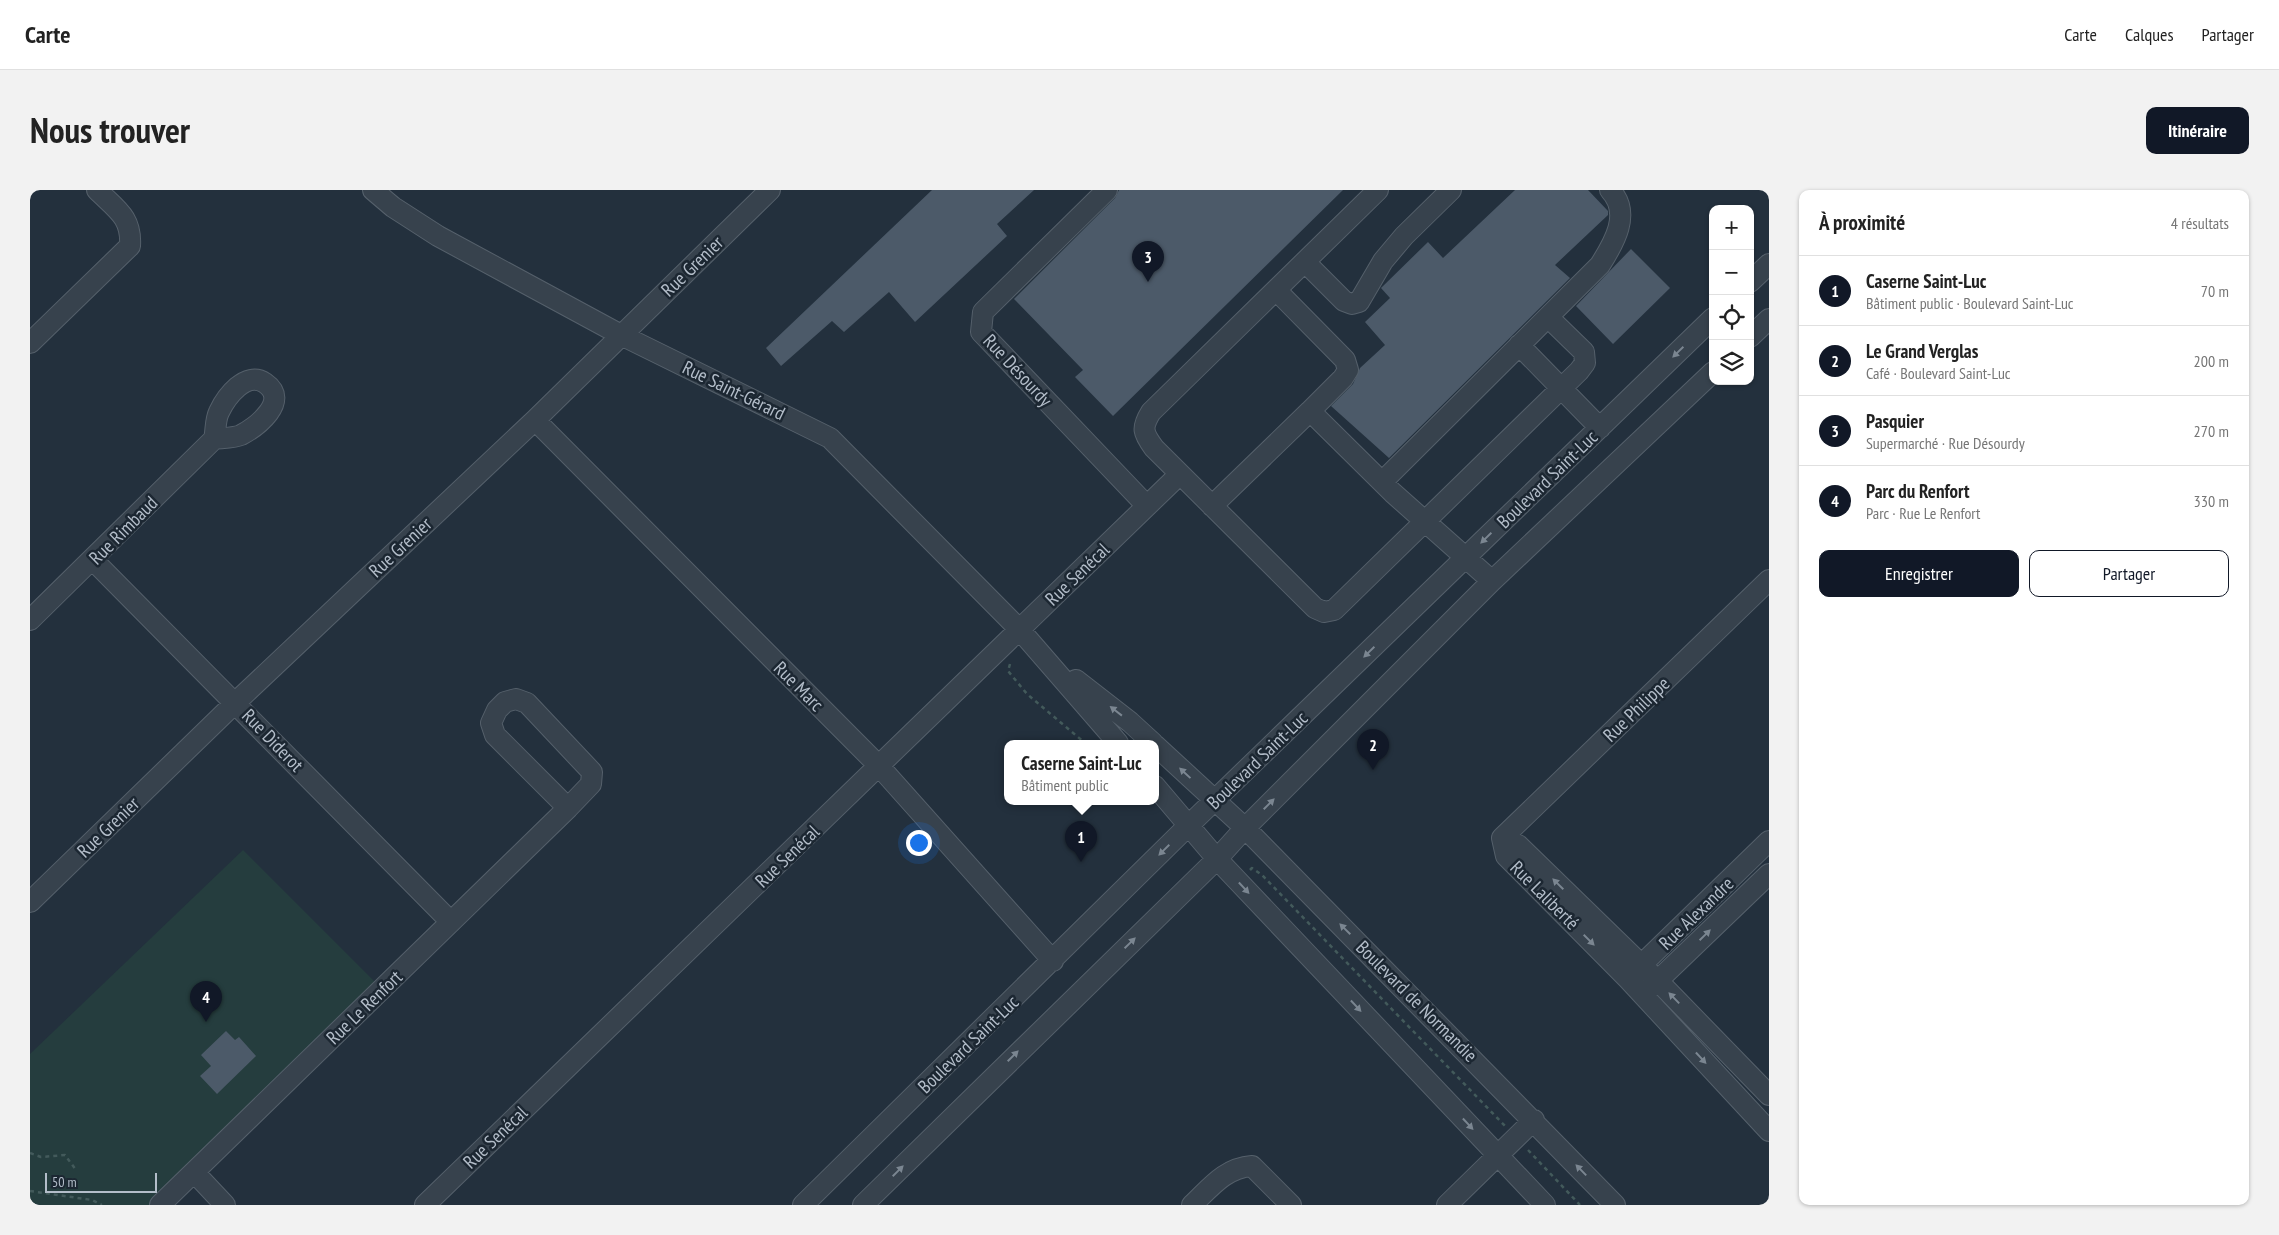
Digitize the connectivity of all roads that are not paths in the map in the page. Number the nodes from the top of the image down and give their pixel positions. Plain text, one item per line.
1 (97, 190) edge
2 (373, 190) edge
3 (770, 190) edge
4 (1108, 190) edge
5 (1378, 190) edge
6 (1451, 190) edge
7 (1610, 190) edge
8 (1305, 262) junction
9 (1769, 264) edge
10 (1754, 278) edge
11 (1276, 290) junction
12 (1548, 317) junction
13 (1769, 319) edge
14 (1709, 322) edge
15 (1754, 332) edge
16 (621, 335) junction
17 (30, 343) edge
18 (1519, 345) junction
19 (1709, 376) edge
20 (1561, 388) junction
21 (1310, 411) junction
22 (535, 420) junction
23 (1600, 428) junction
24 (214, 439) dead end
25 (1180, 474) junction
26 (1382, 482) junction
27 (1147, 506) junction
28 (1212, 506) junction
29 (1425, 522) junction
30 (1466, 558) junction
31 (94, 560) junction
32 (1769, 580) edge
33 (1492, 581) junction
34 (30, 620) edge
35 (1020, 630) junction
36 (1045, 656) junction
37 (236, 702) junction
38 (1115, 740) edge
39 (1150, 740) edge
40 (1159, 749) edge
41 (880, 766) junction
42 (1159, 791) edge
43 (1215, 801) junction
44 (568, 808) junction
45 (1189, 825) junction
46 (1245, 828) junction
47 (1502, 838) joint
48 (1767, 846) edge
49 (1217, 859) junction
50 (1769, 874) edge
51 (30, 902) edge
52 (451, 922) junction
53 (1053, 961) junction
54 (1634, 972) junction
55 (1658, 981) junction
56 (1643, 995) junction
57 (1769, 1095) edge
58 (1769, 1102) edge
59 (1754, 1116) junction
60 (1534, 1120) junction
61 (1769, 1131) edge
62 (1498, 1156) junction
63 (194, 1172) junction
64 (160, 1205) edge
65 (225, 1205) edge
66 (425, 1205) edge
67 (803, 1205) edge
68 (863, 1205) edge
69 (1192, 1205) edge
70 (1292, 1205) edge
71 (1447, 1205) edge
72 (1545, 1205) edge
73 (1615, 1205) edge

1 - 17 street
2 - 16 street, Rue Saint-Gérard
3 - 16 street, Rue Grenier
4 - 27 street, Rue Désourdy
5 - 8 street
6 - 8 street
7 - 12 street
8 - 11 street
9 - 10 street
11 - 21 street
11 - 25 street
12 - 18 street
12 - 20 street
13 - 15 street
14 -> 23 street, Boulevard Saint-Luc
16 - 22 street, Rue Grenier
16 - 35 street, Rue Saint-Gérard
18 - 20 street
18 - 26 street
19 - 33 street, Boulevard Saint-Luc
20 - 23 street
20 - 29 street
21 - 26 street
21 - 28 street
22 - 37 street, Rue Grenier
22 - 41 street, Rue Marc
23 -> 30 street, Boulevard Saint-Luc
24 - 31 street, Rue Rimbaud
25 - 27 street, Rue Senécal
25 - 28 street
26 - 29 street
27 - 35 street, Rue Senécal
28 - 29 street
29 - 30 street
30 - 33 street
30 -> 43 street, Boulevard Saint-Luc
31 - 34 street, Rue Rimbaud
31 - 37 street, Rue Diderot
32 - 47 street, Rue Philippe
46 -> 33 street, Boulevard Saint-Luc
35 - 36 street, Rue Saint-Gérard
35 - 41 street, Rue Senécal
36 - 38 street, Rue Saint-Gérard
39 -> 36 street, Rue Saint-Gérard
37 - 51 street, Rue Grenier
37 - 52 street, Rue Diderot
43 -> 40 street, Rue Saint-Gérard
41 - 53 street, Rue Marc
41 - 66 street, Rue Senécal
42 - 45 street
43 - 45 street, Boulevard Saint-Luc
43 - 46 street, Boulevard de Normandie
44 - 44 street, Rue Le Renfort
44 - 52 street, Rue Le Renfort
45 - 49 street
45 -> 53 street, Boulevard Saint-Luc
46 - 49 street, Boulevard Saint-Luc
60 -> 46 street, Boulevard de Normandie
47 - 54 street, Rue Laliberté
48 - 54 street, Rue Alexandre
49 -> 62 street
68 -> 49 street, Boulevard Saint-Luc
55 -> 50 street, Rue Alexandre
52 - 63 street, Rue Le Renfort
53 - 67 street, Boulevard Saint-Luc
54 - 55 street, Rue Laliberté
54 - 56 street, Rue Laliberté
55 - 56 street, Rue Alexandre
57 -> 55 street, Rue Laliberté
56 -> 59 street, Rue Laliberté
58 - 59 street
59 - 61 street, Rue Laliberté
60 - 62 street
73 -> 60 street, Boulevard de Normandie
62 - 71 street
62 - 72 street
63 - 64 street, Rue Le Renfort
63 - 65 street
69 - 70 street

